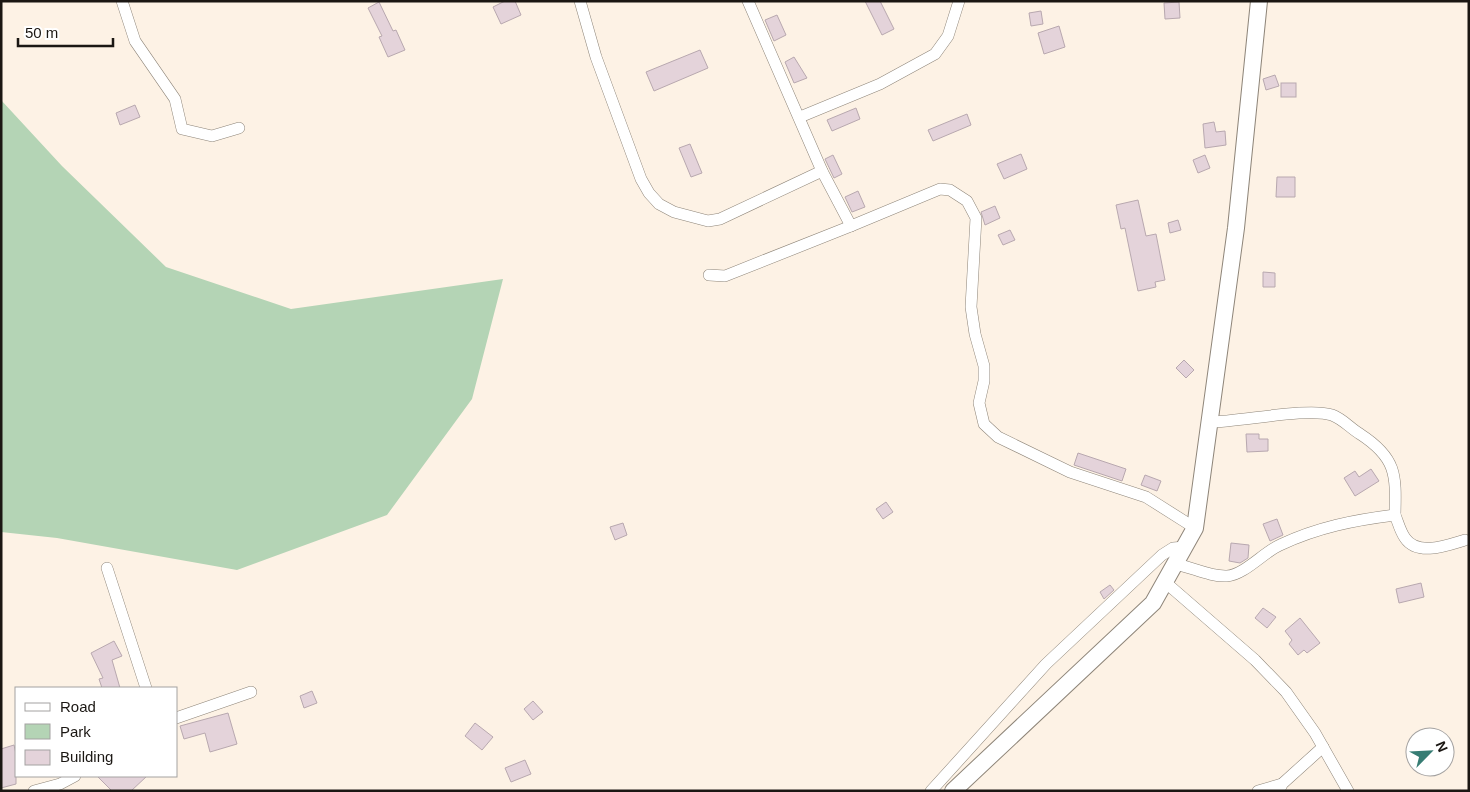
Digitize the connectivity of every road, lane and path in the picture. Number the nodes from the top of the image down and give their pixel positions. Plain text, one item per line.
1 (122, 1) edge
2 (580, 1) edge
3 (748, 1) edge
4 (959, 1) edge
5 (1260, 1) edge
6 (800, 117) junction
7 (238, 128) dead end
8 (822, 171) junction
9 (851, 226) junction
10 (709, 275) dead end
11 (1210, 422) junction
12 (1395, 515) junction
13 (1195, 528) junction
14 (1465, 540) dead end
15 (1184, 547) junction
16 (1175, 564) junction
17 (107, 568) dead end
18 (1165, 582) junction
19 (146, 687) edge
20 (251, 692) dead end
21 (178, 717) edge
22 (1323, 747) junction
23 (73, 777) edge
24 (1281, 787) edge
25 (34, 791) edge
26 (931, 791) edge
27 (953, 791) edge
28 (1258, 791) edge
29 (1348, 791) edge

1 - 7 street
2 - 8 street
3 - 6 street
4 - 6 street
5 - 11 main road
6 - 8 street
8 - 9 street
9 - 10 street
9 - 13 street
11 - 12 street
11 - 13 main road
12 - 14 street
12 - 16 street
13 - 15 main road
15 - 16 main road
15 - 26 street
16 - 18 main road
17 - 19 street
18 - 22 street
18 - 27 main road
20 - 21 street
22 - 24 street
22 - 29 street
23 - 25 street
24 - 28 street

